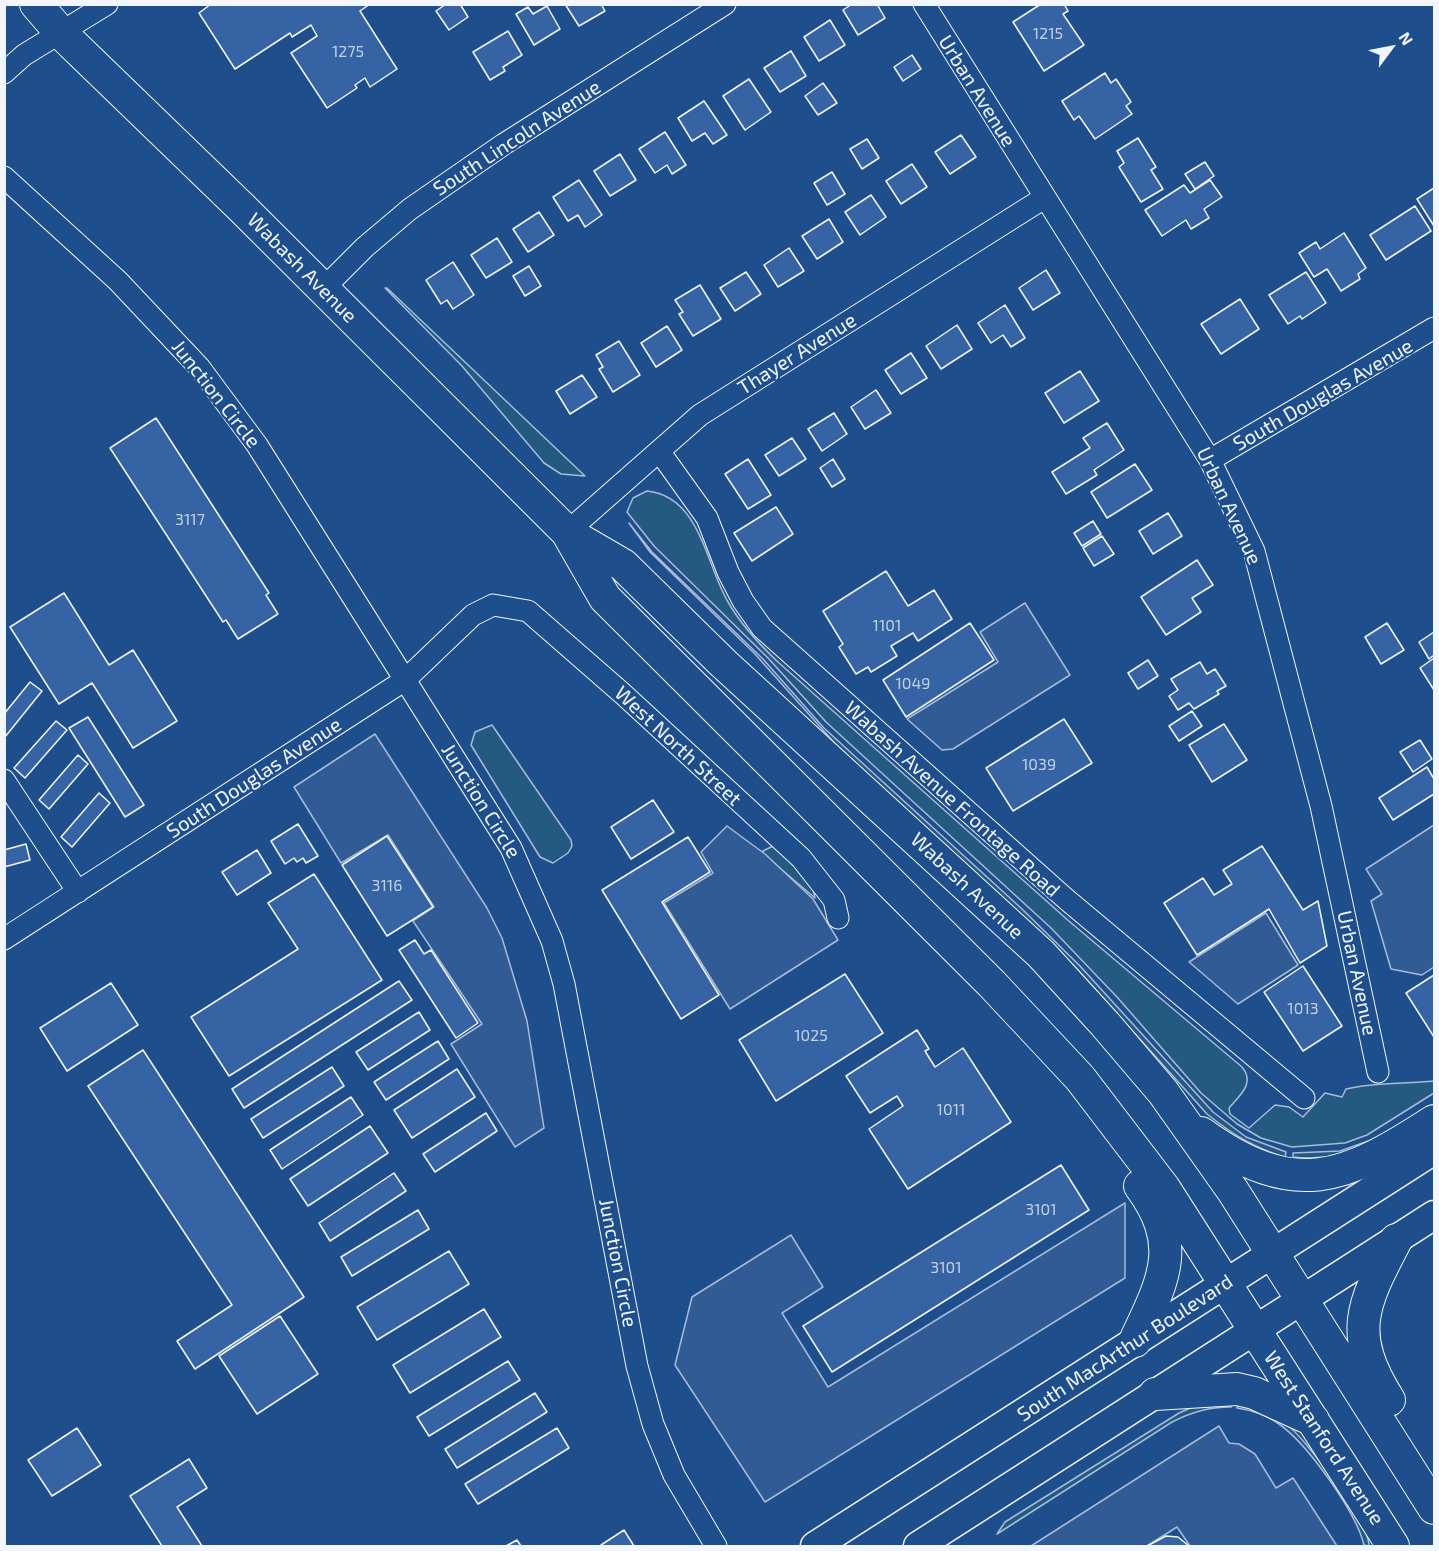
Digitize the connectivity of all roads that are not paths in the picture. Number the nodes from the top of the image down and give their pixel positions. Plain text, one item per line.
1 (36, 4) edge
2 (107, 4) edge
3 (725, 4) edge
4 (924, 4) edge
5 (61, 33) junction
6 (4, 73) edge
7 (4, 177) edge
8 (1044, 198) junction
9 (323, 289) junction
10 (1434, 328) edge
11 (659, 451) junction
12 (1210, 460) junction
13 (567, 532) junction
14 (493, 605) joint
15 (405, 680) junction
16 (4, 780) edge
17 (78, 892) junction
18 (838, 918) dead end
19 (4, 939) edge
20 (992, 984) junction
21 (1378, 1072) dead end
22 (1304, 1098) dead end
23 (1169, 1100) junction
24 (1434, 1121) edge
25 (1434, 1150) edge
26 (1434, 1215) edge
27 (1396, 1240) junction
28 (1273, 1254) junction
29 (1226, 1283) junction
30 (1303, 1300) junction
31 (1256, 1330) junction
32 (1135, 1341) junction
33 (1155, 1394) junction
34 (1313, 1420) junction
35 (1434, 1472) edge
36 (1434, 1508) edge
37 (716, 1546) edge
38 (815, 1546) edge
39 (918, 1546) edge
40 (1394, 1546) edge

1 - 5 main road, Wabash Avenue
2 - 5 street
3 - 9 street, South Lincoln Avenue
4 - 8 street, Urban Avenue
5 - 6 street
5 - 9 main road, Wabash Avenue
7 - 15 street, Junction Circle
8 - 11 street, Thayer Avenue
8 - 12 street, Urban Avenue
9 - 13 main road, Wabash Avenue
10 - 12 street, South Douglas Avenue
11 - 13 street, Thayer Avenue
11 - 22 street, Wabash Avenue Frontage Road
12 - 21 street, Urban Avenue
13 - 20 main road, Wabash Avenue
13 - 23 main road, Wabash Avenue
14 - 15 street, South Douglas Avenue
14 - 18 street, West North Street
15 - 17 street, South Douglas Avenue
15 - 37 street, Junction Circle
16 - 17 street
17 - 19 street, South Douglas Avenue
20 - 29 main road, Wabash Avenue
20 - 32 main road
23 - 24 main road
23 - 28 main road, Wabash Avenue
25 - 28 main road, South MacArthur Boulevard
26 - 27 main road
27 - 30 main road
27 - 35 main road
28 - 29 main road, South MacArthur Boulevard
28 - 30 main road, Wabash Avenue
29 - 31 main road, Wabash Avenue
29 - 32 main road, South MacArthur Boulevard
30 - 31 main road
30 - 36 main road
31 - 33 main road
31 - 34 main road, West Stanford Avenue
32 - 38 main road, South MacArthur Boulevard
33 - 34 main road
33 - 39 main road
34 - 40 main road, West Stanford Avenue

